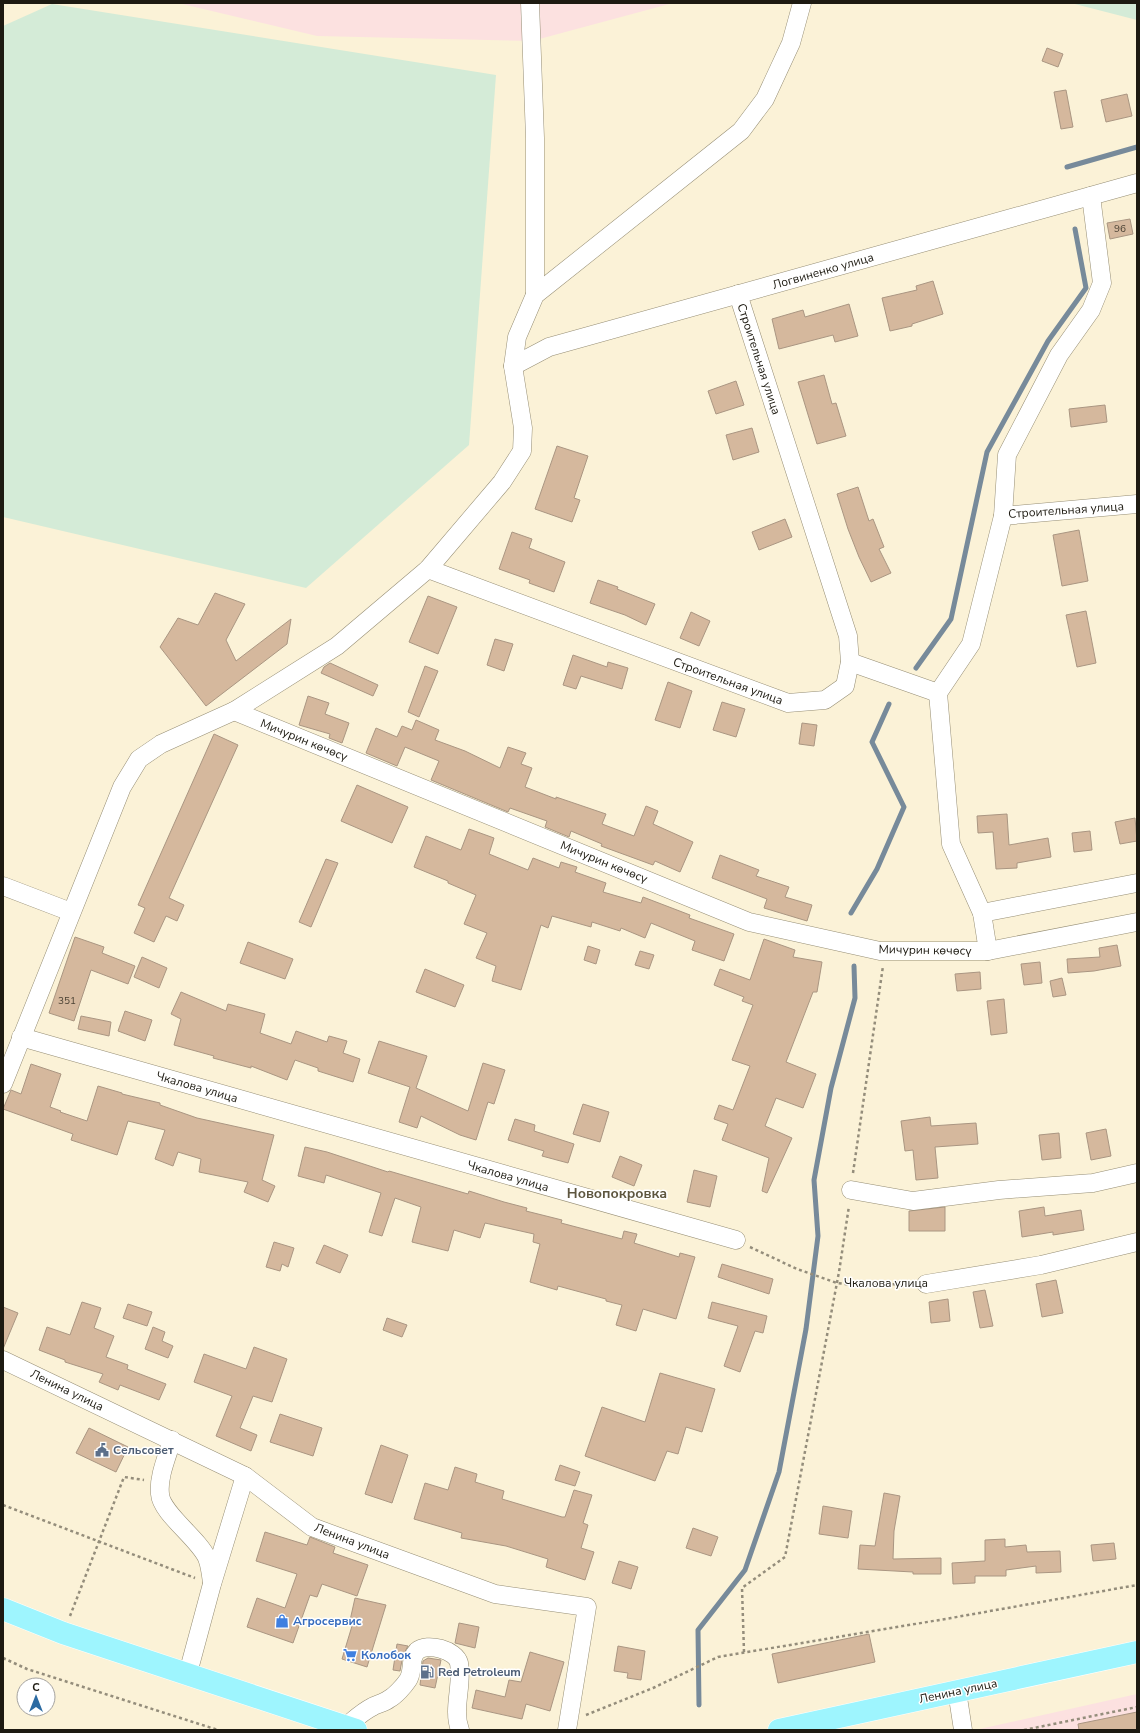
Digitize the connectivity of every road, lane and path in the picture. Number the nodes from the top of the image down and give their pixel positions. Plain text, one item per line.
1 (530, 3) edge
2 (802, 3) edge
3 (1137, 183) edge
4 (1091, 196) junction
5 (738, 294) junction
6 (536, 295) junction
7 (513, 366) junction
8 (1137, 504) edge
9 (1003, 516) junction
10 (428, 569) junction
11 (850, 662) junction
12 (938, 693) junction
13 (234, 711) junction
14 (1137, 883) edge
15 (3, 886) edge
16 (71, 912) junction
17 (982, 913) junction
18 (1137, 922) edge
19 (885, 951) junction
20 (988, 951) junction
21 (21, 1037) junction
22 (3, 1084) edge
23 (1137, 1173) edge
24 (851, 1190) junction
25 (736, 1240) joint
26 (1137, 1242) edge
27 (837, 1283) junction
28 (926, 1284) joint
29 (3, 1360) edge
30 (172, 1440) junction
31 (246, 1476) junction
32 (160, 1482) junction
33 (3, 1505) edge
34 (99, 1541) junction
35 (212, 1584) junction
36 (1137, 1585) edge
37 (3, 1609) edge
38 (63, 1633) junction
39 (744, 1652) junction
40 (1137, 1652) edge
41 (3, 1658) edge
42 (188, 1673) junction
43 (957, 1691) junction
44 (1137, 1708) edge
45 (568, 1726) edge
46 (350, 1728) edge
47 (218, 1730) edge
48 (460, 1730) edge
49 (779, 1730) edge
50 (963, 1730) edge
51 (1024, 1730) edge

1 - 6 street
2 - 6 street
3 - 4 street, Логвиненко улица
4 - 5 street, Логвиненко улица
4 - 9 street, Строительная улица
5 - 7 street, Логвиненко улица
5 - 11 street, Строительная улица
6 - 7 street
7 - 10 street
8 - 9 street, Строительная улица
9 - 12 street
10 - 11 street, Строительная улица
10 - 13 street
11 - 12 street
12 - 17 street, Мичурин көчөсү
13 - 16 street
13 - 19 street, Мичурин көчөсү
14 - 17 street
15 - 16 street
16 - 21 street
17 - 20 street, Мичурин көчөсү
18 - 20 street, Мичурин көчөсү
19 - 20 street, Мичурин көчөсү
19 - 24 path
21 - 22 street
21 - 25 street, Чкалова улица
23 - 24 street
24 - 27 path
25 - 27 path, Чкалова улица
26 - 28 street, Чкалова улица
27 - 28 path, Чкалова улица
27 - 39 path
29 - 30 street, Ленина улица
30 - 31 street, Ленина улица
30 - 32 street
31 - 35 street
31 - 45 street, Ленина улица
32 - 34 path
32 - 35 street
33 - 34 path
34 - 35 path
34 - 38 path
35 - 42 street
36 - 39 path
37 - 38 main road
38 - 42 main road
39 - 45 path
40 - 43 main road, Ленина улица
41 - 47 path
42 - 46 main road
43 - 49 main road, Ленина улица
43 - 50 street
44 - 51 path
46 - 48 street

